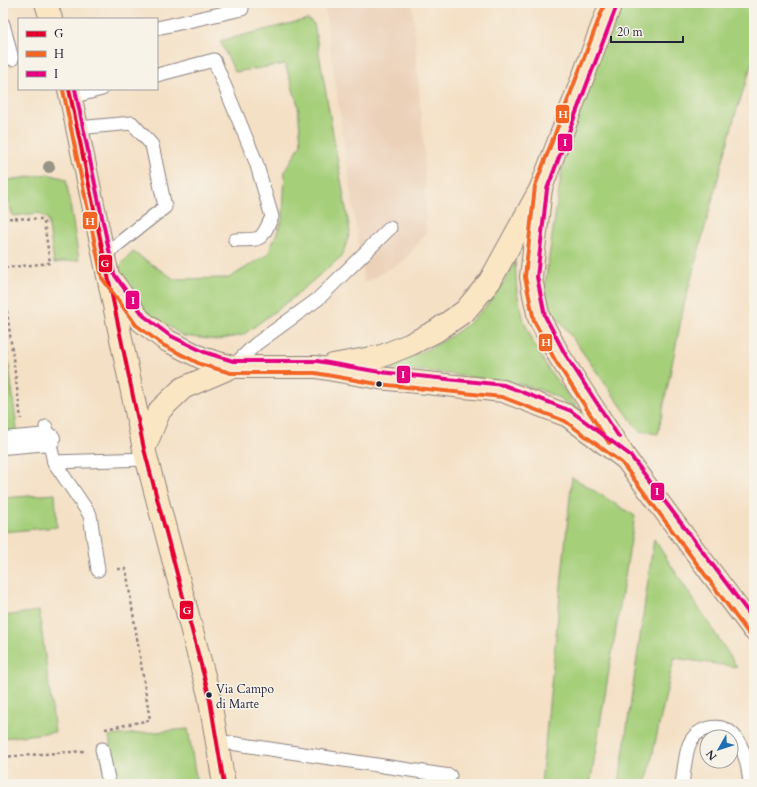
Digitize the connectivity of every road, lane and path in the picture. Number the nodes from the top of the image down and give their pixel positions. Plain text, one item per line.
1 (46, 3) edge
2 (611, 3) edge
3 (242, 9) dead end
4 (51, 18) edge
5 (3, 24) edge
6 (158, 28) edge
7 (12, 58) dead end
8 (158, 75) edge
9 (94, 90) edge
10 (70, 93) edge
11 (78, 128) junction
12 (541, 188) junction
13 (3, 218) edge
14 (390, 228) dead end
15 (235, 240) dead end
16 (104, 255) junction
17 (3, 268) edge
18 (108, 276) junction
19 (3, 281) edge
20 (232, 367) junction
21 (316, 367) junction
22 (47, 433) joint
23 (13, 442) edge
24 (146, 454) junction
25 (626, 459) junction
26 (54, 462) junction
27 (98, 570) joint
28 (754, 630) edge
29 (217, 741) junction
30 (102, 749) junction
31 (3, 757) edge
32 (450, 776) dead end
33 (109, 784) edge
34 (224, 784) edge
35 (682, 784) edge
36 (750, 784) edge

1 - 4 main road
2 - 12 main road
3 - 6 lane
5 - 7 lane
8 - 15 lane
9 - 10 lane
10 - 11 main road
11 - 16 main road
11 - 16 lane
12 - 21 main road
12 - 25 main road
13 - 17 path
14 - 20 lane
16 - 18 main road
18 - 20 main road
18 - 24 main road
19 - 23 path
20 - 21 main road
20 - 24 main road
21 - 25 main road
22 - 23 street
22 - 26 lane
24 - 26 lane
24 - 29 main road
25 - 28 main road
26 - 27 lane
27 - 30 path
29 - 32 lane
29 - 34 main road
30 - 31 path
30 - 33 lane
35 - 36 lane

